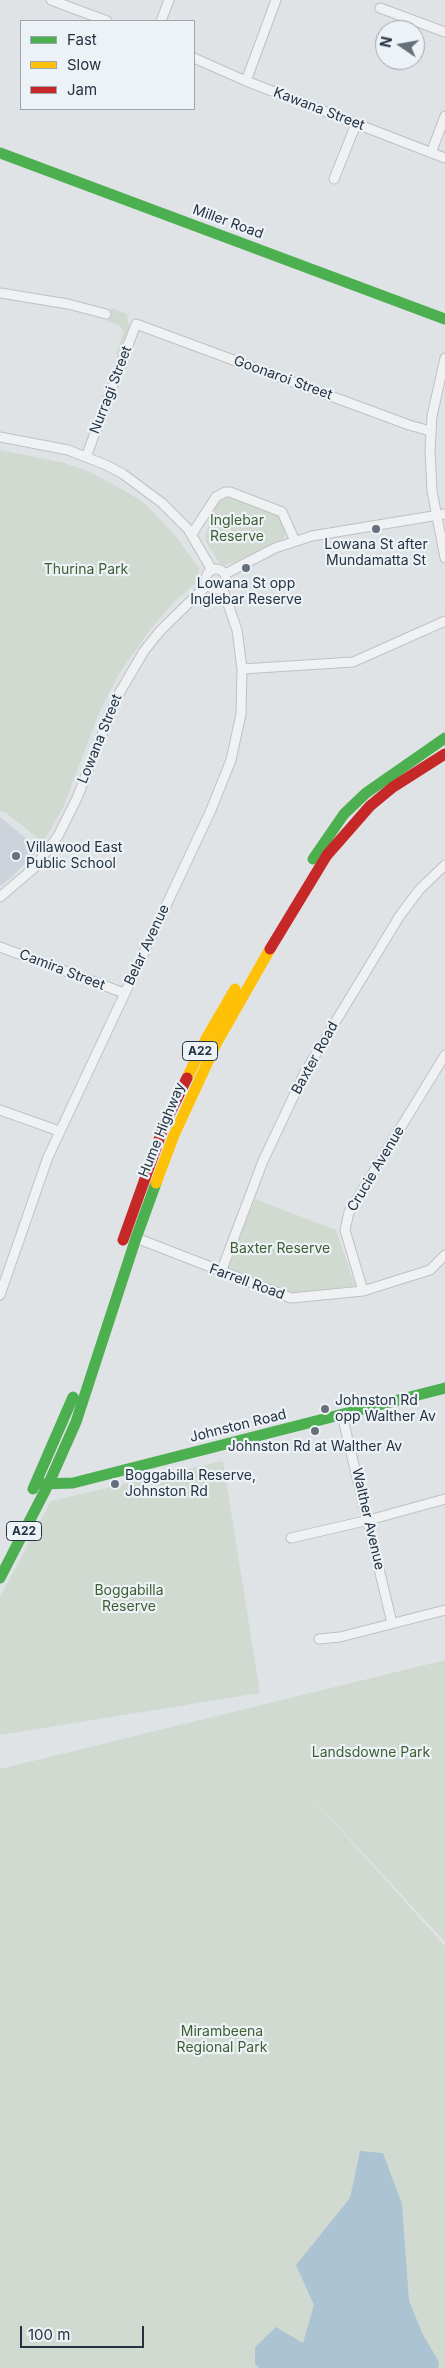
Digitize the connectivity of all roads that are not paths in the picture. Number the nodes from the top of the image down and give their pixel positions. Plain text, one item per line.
1 (51, 0) edge
2 (168, 0) edge
3 (276, 0) edge
4 (380, 8) dead end
5 (104, 20) edge
6 (161, 20) edge
7 (445, 32) edge
8 (195, 58) edge
9 (246, 81) junction
10 (445, 116) edge
11 (356, 124) junction
12 (0, 153) edge
13 (431, 153) junction
14 (445, 158) edge
15 (334, 179) dead end
16 (0, 293) edge
17 (106, 314) dead end
18 (445, 318) edge
19 (136, 324) joint
20 (445, 358) edge
21 (430, 431) junction
22 (0, 437) edge
23 (86, 457) junction
24 (441, 515) edge
25 (192, 534) junction
26 (295, 541) junction
27 (445, 558) edge
28 (212, 570) junction
29 (225, 574) junction
30 (207, 585) junction
31 (222, 587) junction
32 (445, 621) edge
33 (242, 669) junction
34 (445, 738) edge
35 (445, 754) edge
36 (444, 870) edge
37 (0, 897) edge
38 (0, 947) edge
39 (124, 993) junction
40 (445, 1055) edge
41 (0, 1110) edge
42 (59, 1131) junction
43 (136, 1238) junction
44 (445, 1255) edge
45 (221, 1272) junction
46 (363, 1291) junction
47 (0, 1295) edge
48 (445, 1388) edge
49 (342, 1415) junction
50 (42, 1484) junction
51 (445, 1499) edge
52 (369, 1520) junction
53 (291, 1538) dead end
54 (0, 1554) edge
55 (0, 1578) edge
56 (445, 1610) edge
57 (392, 1623) junction
58 (319, 1639) dead end

1 - 5 street
2 - 6 street
3 - 9 street
4 - 7 street
8 - 9 street, Kawana Street
9 - 11 street, Kawana Street
10 - 13 street
11 - 13 street, Kawana Street
11 - 15 street
12 - 18 main road, Miller Road
13 - 14 street, Kawana Street
16 - 17 street
19 - 21 street, Goonaroi Street
19 - 23 street, Nurragi Street
20 - 21 street
21 - 24 street
22 - 23 street
23 - 25 street
24 - 26 street
24 - 27 street
25 - 26 street
25 - 28 street
26 - 29 street
28 - 29 street
28 - 30 street
29 - 31 street
30 - 31 street
30 - 37 street, Lowana Street
31 - 33 street, Belar Avenue
32 - 33 street
33 - 39 street, Belar Avenue
34 - 50 main road, Hume Highway / A22
35 - 43 main road, Hume Highway / A22
36 - 45 street, Baxter Road
38 - 39 street, Camira Street
39 - 42 street, Belar Avenue
40 - 46 street, Crucie Avenue
41 - 42 street
42 - 47 street, Belar Avenue
43 - 45 street, Farrell Road
43 - 50 main road, Hume Highway / A22
44 - 46 street, Farrell Road
45 - 46 street, Farrell Road
48 - 49 main road, Johnston Road
49 - 50 main road, Johnston Road
49 - 52 street, Walther Avenue
50 - 54 main road, Hume Highway / A22
50 - 55 main road, Hume Highway / A22
51 - 52 street
52 - 53 street
52 - 57 street, Walther Avenue
56 - 57 street
57 - 58 street

